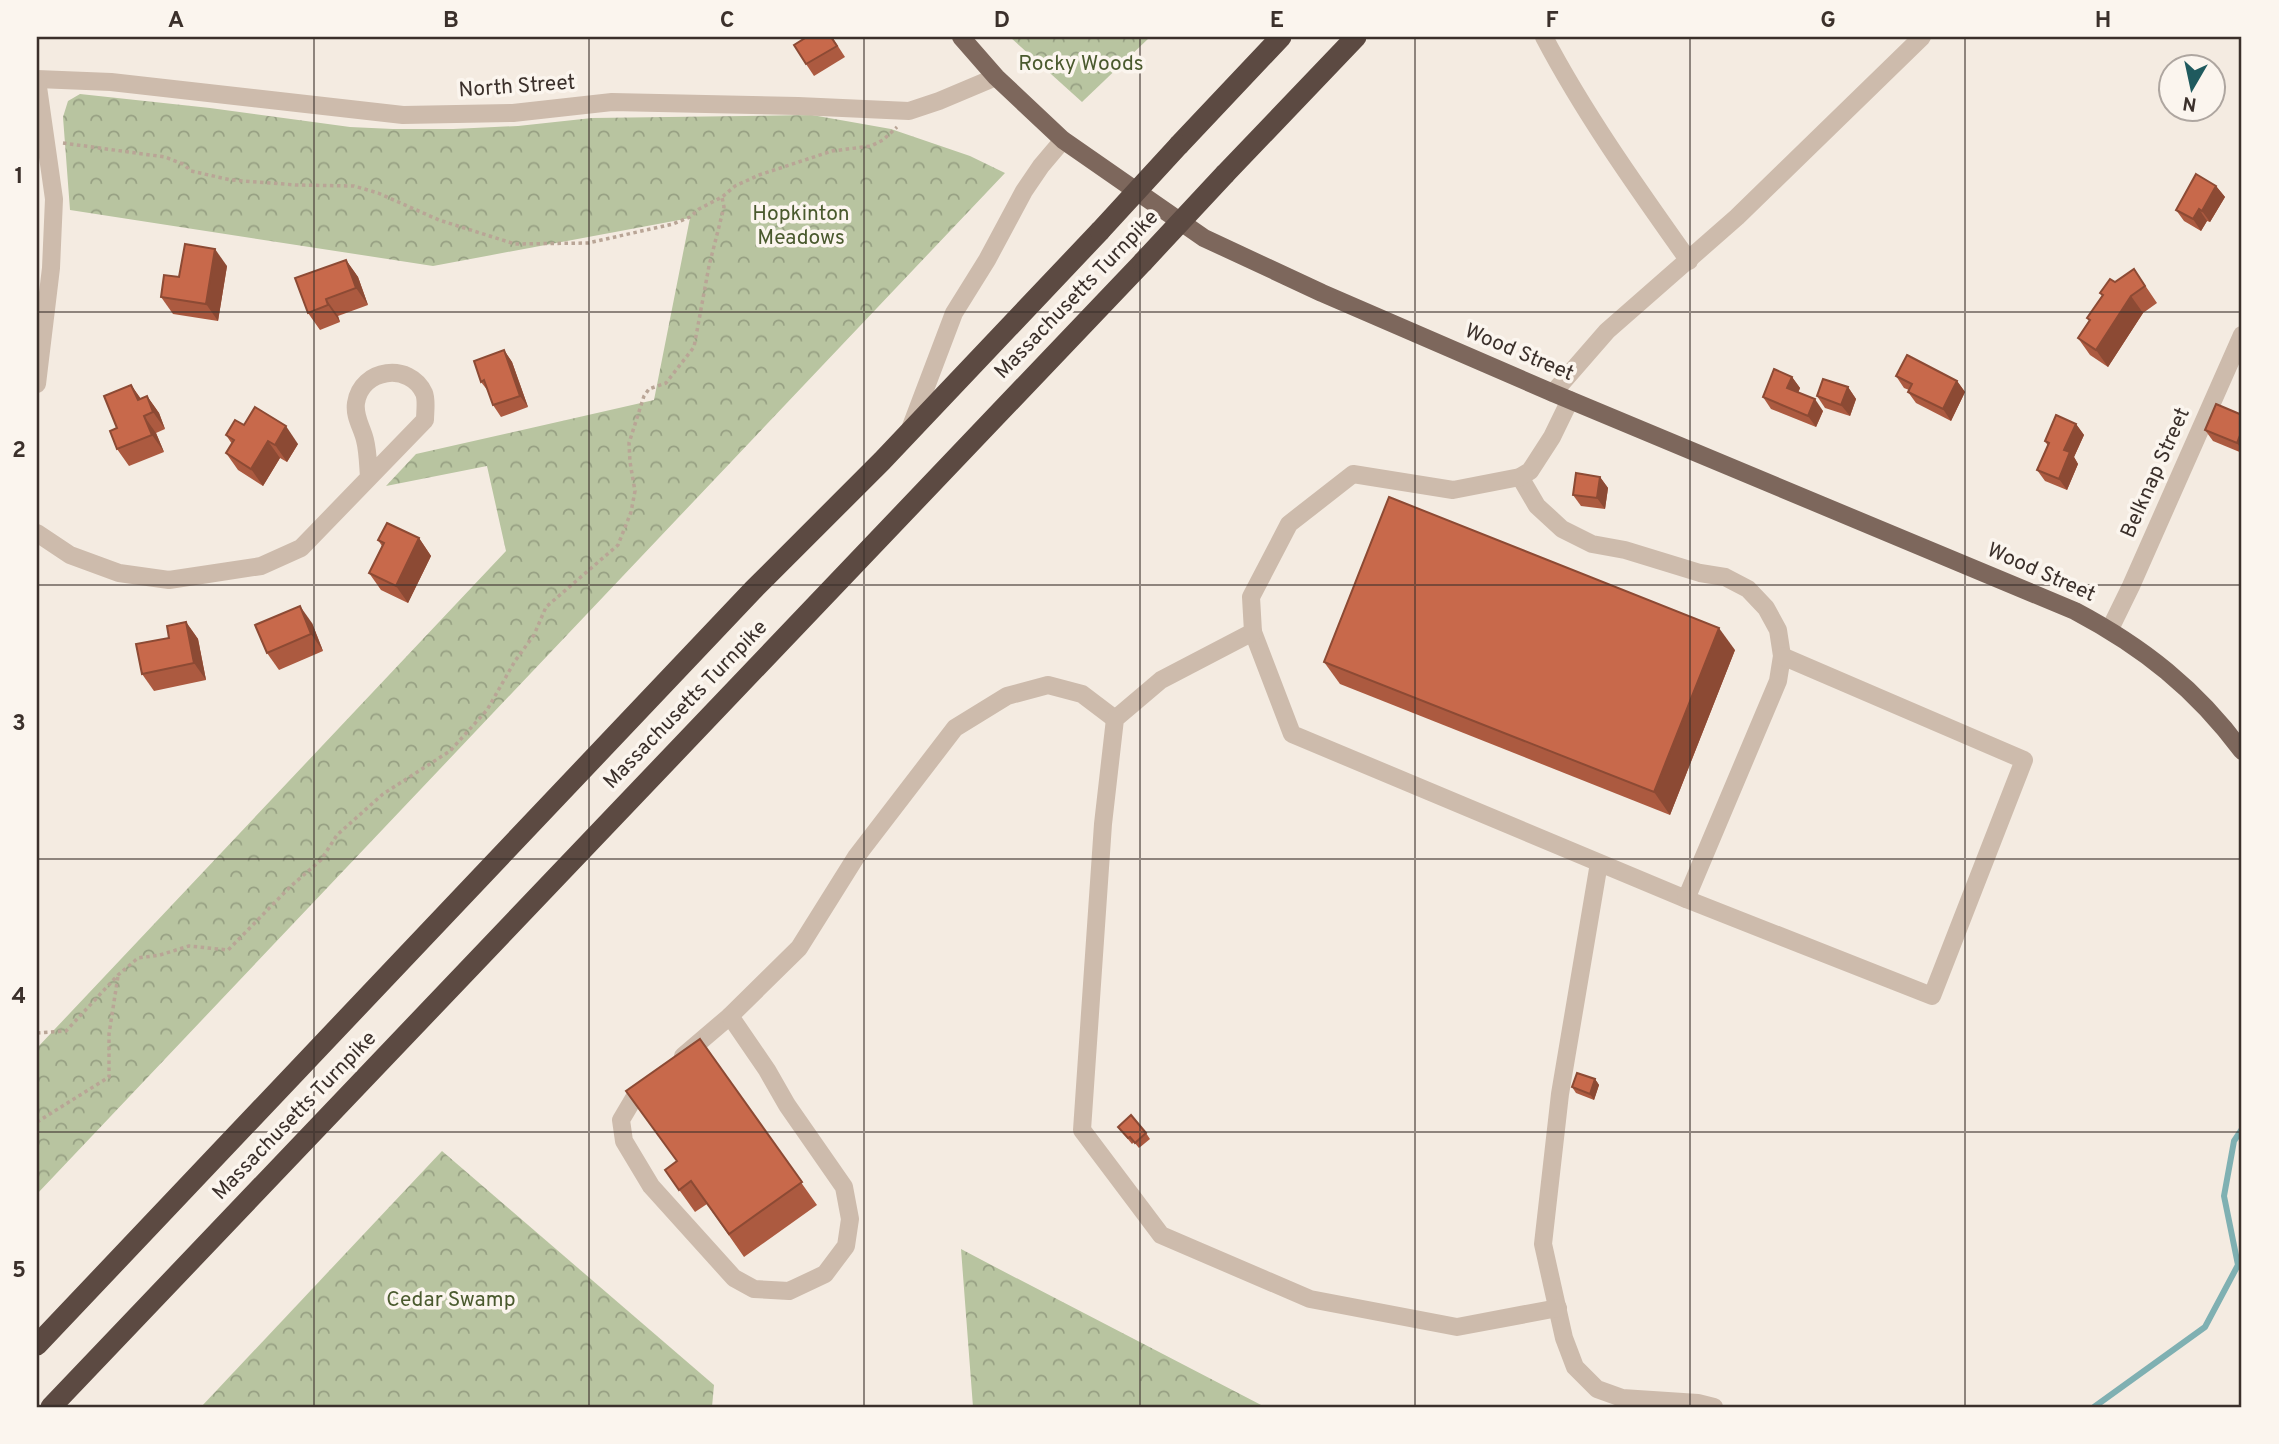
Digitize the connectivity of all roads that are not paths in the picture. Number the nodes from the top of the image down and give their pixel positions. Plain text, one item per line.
1 (961, 37) edge
2 (1281, 37) edge
3 (1356, 37) edge
4 (1544, 37) edge
5 (1922, 37) edge
6 (996, 77) junction
7 (37, 79) edge
8 (1063, 140) junction
9 (1689, 261) junction
10 (2242, 335) edge
11 (37, 384) edge
12 (1561, 397) junction
13 (908, 434) junction
14 (369, 477) junction
15 (1520, 477) junction
16 (37, 533) edge
17 (2109, 629) junction
18 (1253, 632) junction
19 (1782, 656) junction
20 (1115, 719) junction
21 (2242, 751) edge
22 (1599, 863) junction
23 (1686, 899) junction
24 (730, 1016) junction
25 (1558, 1308) junction
26 (37, 1345) edge
27 (51, 1407) edge
28 (1714, 1407) edge

1 - 6 main road, Wood Street
2 - 13 highway, Massachusetts Turnpike, bridge
3 - 27 highway, Massachusetts Turnpike, bridge
4 - 9 street
5 - 9 street
6 - 7 street, North Street
6 - 8 main road, Wood Street
7 - 11 street
8 - 12 main road, Wood Street
8 - 13 street
9 - 12 street
10 - 17 street, Belknap Street
12 - 15 street
12 - 17 main road, Wood Street
13 - 26 highway, Massachusetts Turnpike
14 - 14 street
14 - 16 street
15 - 18 street
15 - 19 street
17 - 21 main road, Wood Street
18 - 20 street
18 - 22 street
19 - 23 street
19 - 23 street
20 - 24 street
20 - 25 street
22 - 23 street
22 - 25 street
24 - 24 street
25 - 28 street

